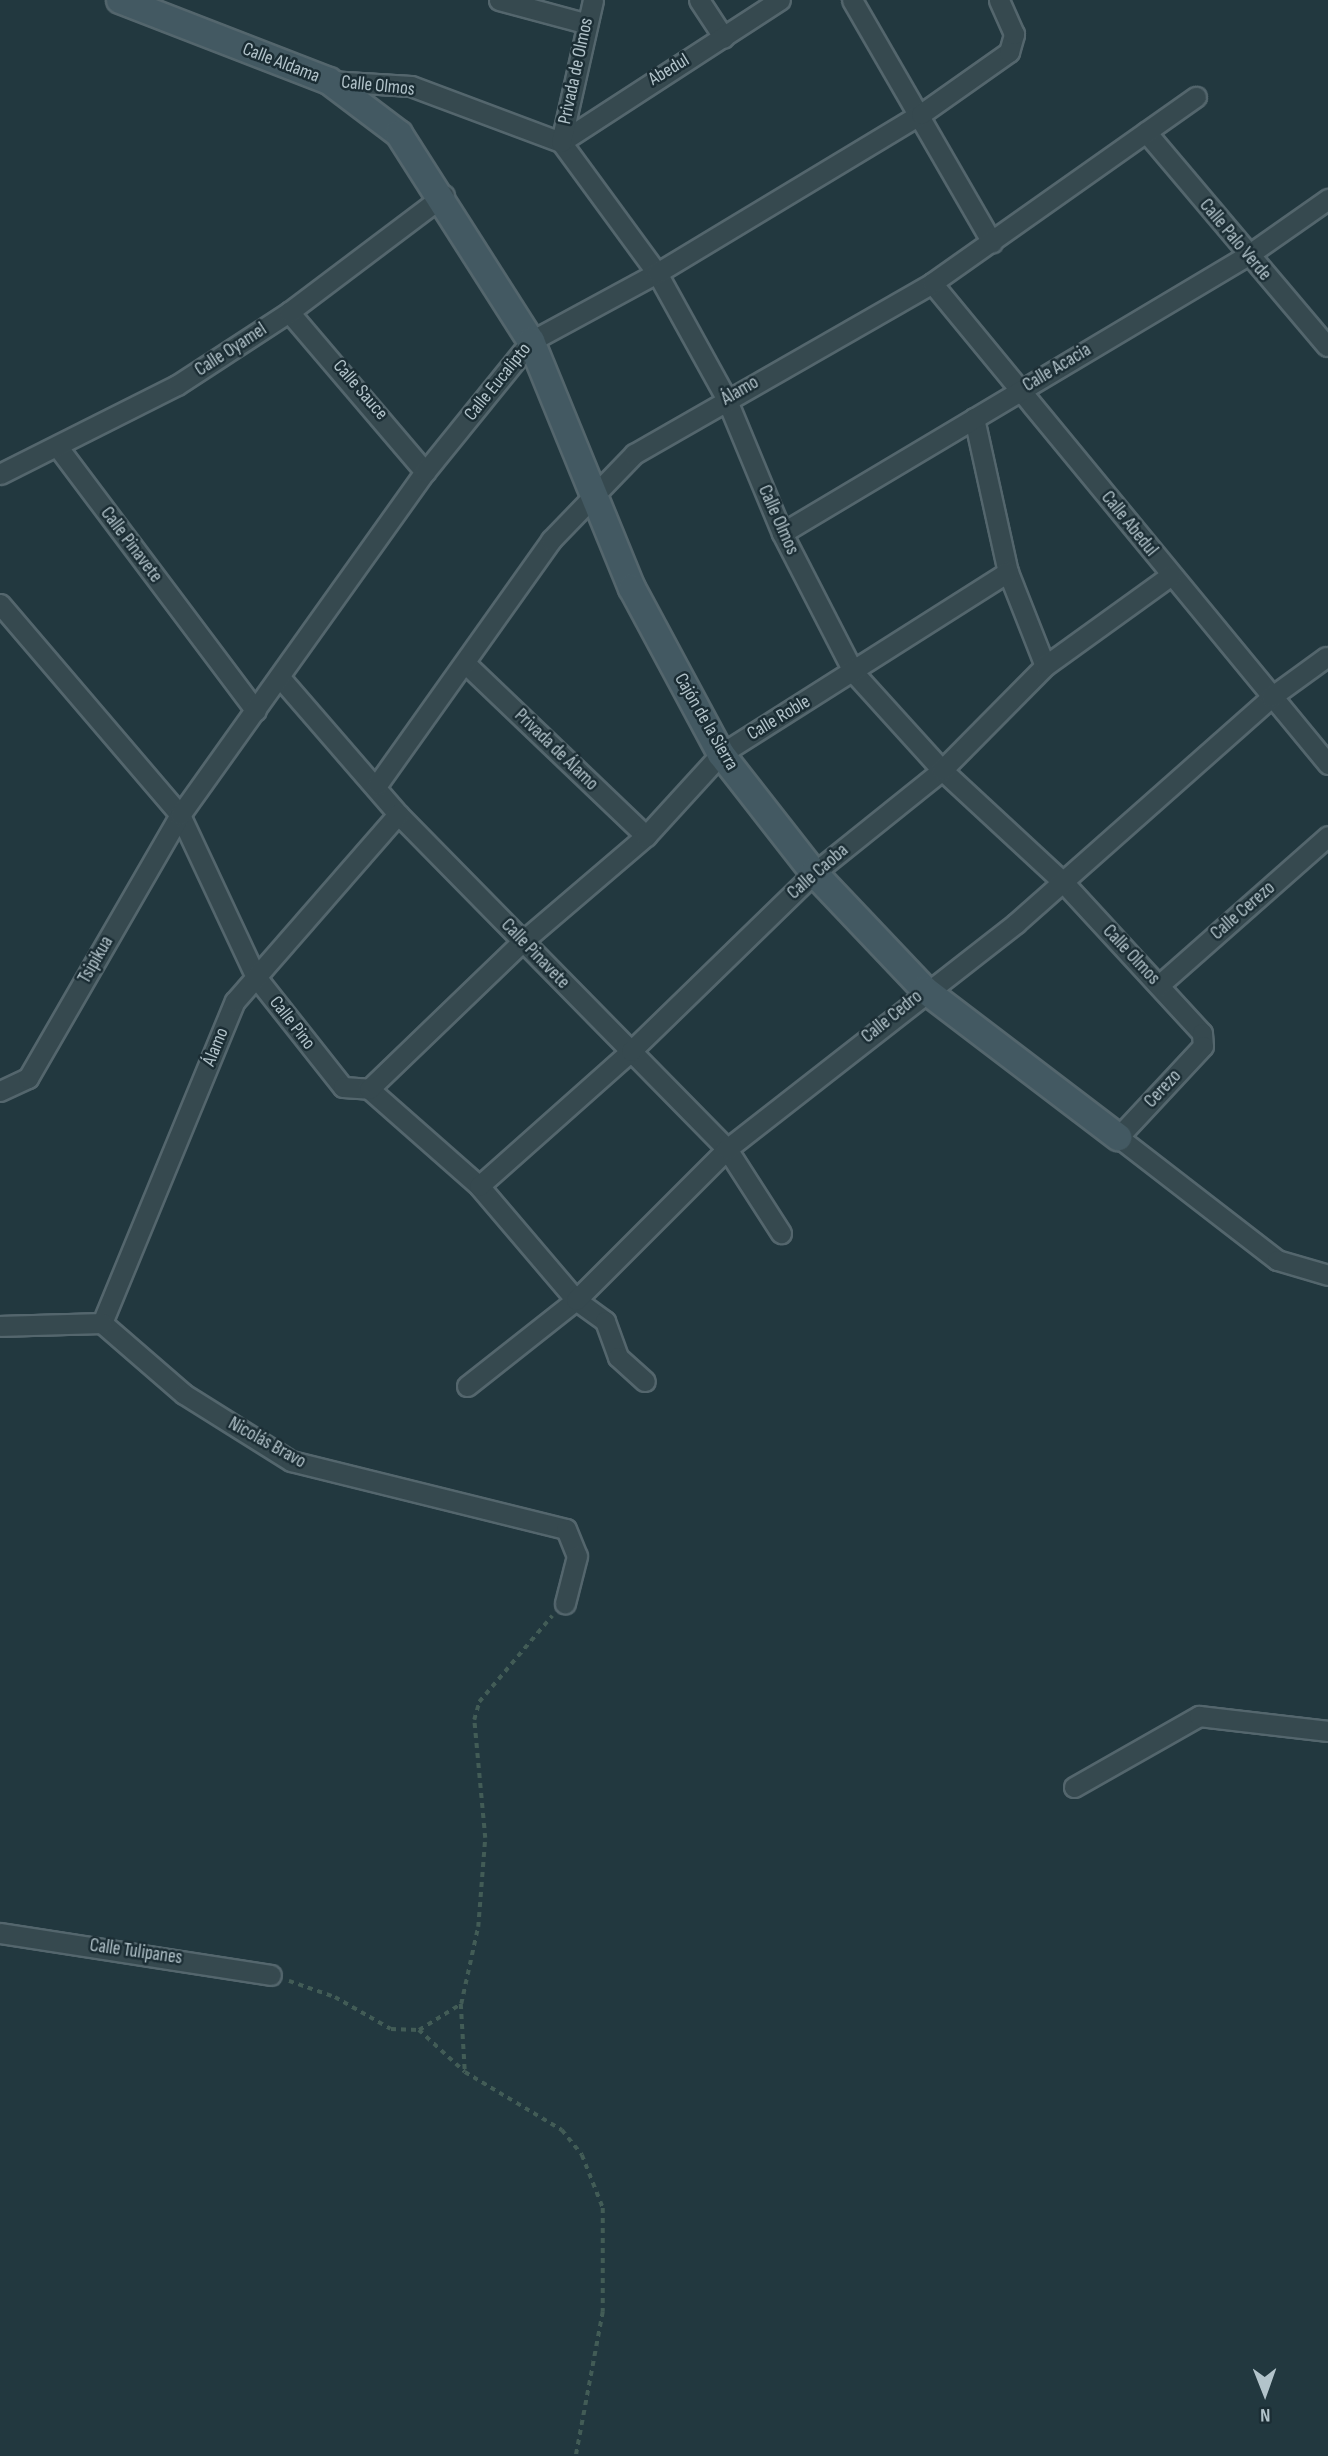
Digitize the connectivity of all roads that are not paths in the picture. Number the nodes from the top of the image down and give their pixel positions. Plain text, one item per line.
1 (120, 0) edge
2 (499, 0) edge
3 (593, 0) edge
4 (699, 0) edge
5 (780, 0) edge
6 (852, 0) edge
7 (999, 0) edge
8 (584, 23) junction
9 (724, 38) junction
10 (329, 81) junction
11 (1196, 97) dead end
12 (921, 114) junction
13 (1146, 132) junction
14 (561, 142) junction
15 (444, 195) junction
16 (1328, 199) edge
17 (992, 242) junction
18 (1248, 255) junction
19 (657, 273) junction
20 (932, 283) junction
21 (289, 312) junction
22 (531, 341) junction
23 (1328, 350) edge
24 (1019, 390) junction
25 (726, 398) junction
26 (974, 418) junction
27 (57, 446) junction
28 (425, 472) junction
29 (0, 474) edge
30 (595, 488) junction
31 (782, 533) junction
32 (1008, 572) junction
33 (1171, 575) junction
34 (0, 604) edge
35 (1326, 657) dead end
36 (466, 664) junction
37 (1045, 666) junction
38 (854, 673) junction
39 (282, 680) junction
40 (1271, 697) junction
41 (256, 711) junction
42 (720, 754) junction
43 (1328, 764) edge
44 (942, 770) junction
45 (377, 785) junction
46 (398, 814) junction
47 (180, 815) junction
48 (646, 836) junction
49 (1328, 836) edge
50 (814, 873) junction
51 (1064, 883) junction
52 (523, 941) junction
53 (256, 977) junction
54 (1159, 985) junction
55 (925, 990) junction
56 (1205, 1040) joint
57 (631, 1052) junction
58 (369, 1089) junction
59 (0, 1091) edge
60 (1118, 1137) junction
61 (727, 1149) junction
62 (479, 1186) junction
63 (781, 1233) dead end
64 (1328, 1275) edge
65 (576, 1300) junction
66 (102, 1323) junction
67 (0, 1326) edge
68 (645, 1381) dead end
69 (467, 1386) dead end
70 (565, 1603) road end
71 (1328, 1731) edge
72 (1074, 1787) dead end
73 (0, 1933) edge
74 (271, 1975) road end

1 - 10 street, Calle Aldama
2 - 8 street
3 - 8 street, Privada de Olmos
4 - 9 street
5 - 9 street, Abedul
6 - 12 street
7 - 12 street, Calle Eucalipto
8 - 14 street, Privada de Olmos
9 - 14 street, Abedul
10 - 14 street, Calle Olmos
10 - 15 street, Calle Aldama
11 - 13 street, Álamo
12 - 17 street
12 - 19 street, Calle Eucalipto
13 - 17 street, Álamo
13 - 18 street, Calle Palo Verde
14 - 19 street, Calle Olmos
15 - 21 street, Calle Oyamel
15 - 22 street, Cajón de la Sierra
16 - 18 street, Calle Acacia
17 - 20 street, Álamo
18 - 23 street, Calle Palo Verde
18 - 24 street, Calle Acacia
19 - 22 street, Calle Eucalipto
19 - 25 street, Calle Olmos
20 - 24 street, Calle Abedul
20 - 25 street, Álamo
21 - 27 street, Calle Oyamel
21 - 28 street, Calle Sauce
22 - 28 street, Calle Eucalipto
22 - 30 street, Cajón de la Sierra
24 - 26 street, Calle Acacia
24 - 33 street, Calle Abedul
25 - 30 street, Álamo
25 - 31 street, Calle Olmos
26 - 31 street, Calle Acacia
26 - 32 street
27 - 29 street, Calle Oyamel
27 - 41 street, Calle Pinavete
28 - 39 street, Calle Eucalipto
30 - 36 street, Álamo
30 - 42 street, Cajón de la Sierra
31 - 38 street, Calle Olmos
32 - 37 street
32 - 38 street, Calle Roble
33 - 37 street, Calle Caoba
33 - 40 street, Calle Abedul
34 - 47 street, Calle Pino
35 - 40 street, Calle Cedro
36 - 45 street, Álamo
36 - 48 street, Privada de Álamo
37 - 44 street, Calle Caoba
38 - 42 street, Calle Roble
38 - 44 street, Calle Olmos
39 - 41 street, Calle Eucalipto
39 - 45 street, Calle Pinavete
40 - 43 street, Calle Abedul
40 - 51 street, Calle Cedro
41 - 47 street, Calle Eucalipto
42 - 48 street, Calle Roble
42 - 50 street, Cajón de la Sierra
44 - 50 street, Calle Caoba
44 - 51 street, Calle Olmos
45 - 46 street, Calle Pinavete
46 - 52 street, Calle Pinavete
46 - 53 street, Álamo
47 - 53 street, Calle Pino
47 - 59 street, Tsipikua
48 - 52 street, Calle Roble
49 - 54 street, Calle Cerezo
50 - 55 street, Cajón de la Sierra
50 - 57 street, Calle Caoba
51 - 54 street, Calle Olmos
51 - 55 street, Calle Cedro
52 - 57 street, Calle Pinavete
52 - 58 street, Calle Roble
53 - 58 street, Calle Pino
53 - 66 street, Álamo
54 - 56 street, Calle Olmos
55 - 60 street, Cajón de la Sierra
55 - 61 street, Calle Cedro
56 - 60 street, Cerezo
57 - 61 street, Calle Pinavete
57 - 62 street, Calle Caoba
58 - 62 street, Calle Pino
60 - 64 street
61 - 63 street, Calle Pinavete
61 - 65 street, Calle Cedro
62 - 65 street, Calle Pino
65 - 68 street, Calle Pino
65 - 69 street, Calle Cedro
66 - 67 street
66 - 70 street, Nicolás Bravo
71 - 72 street
73 - 74 street, Calle Tulipanes

